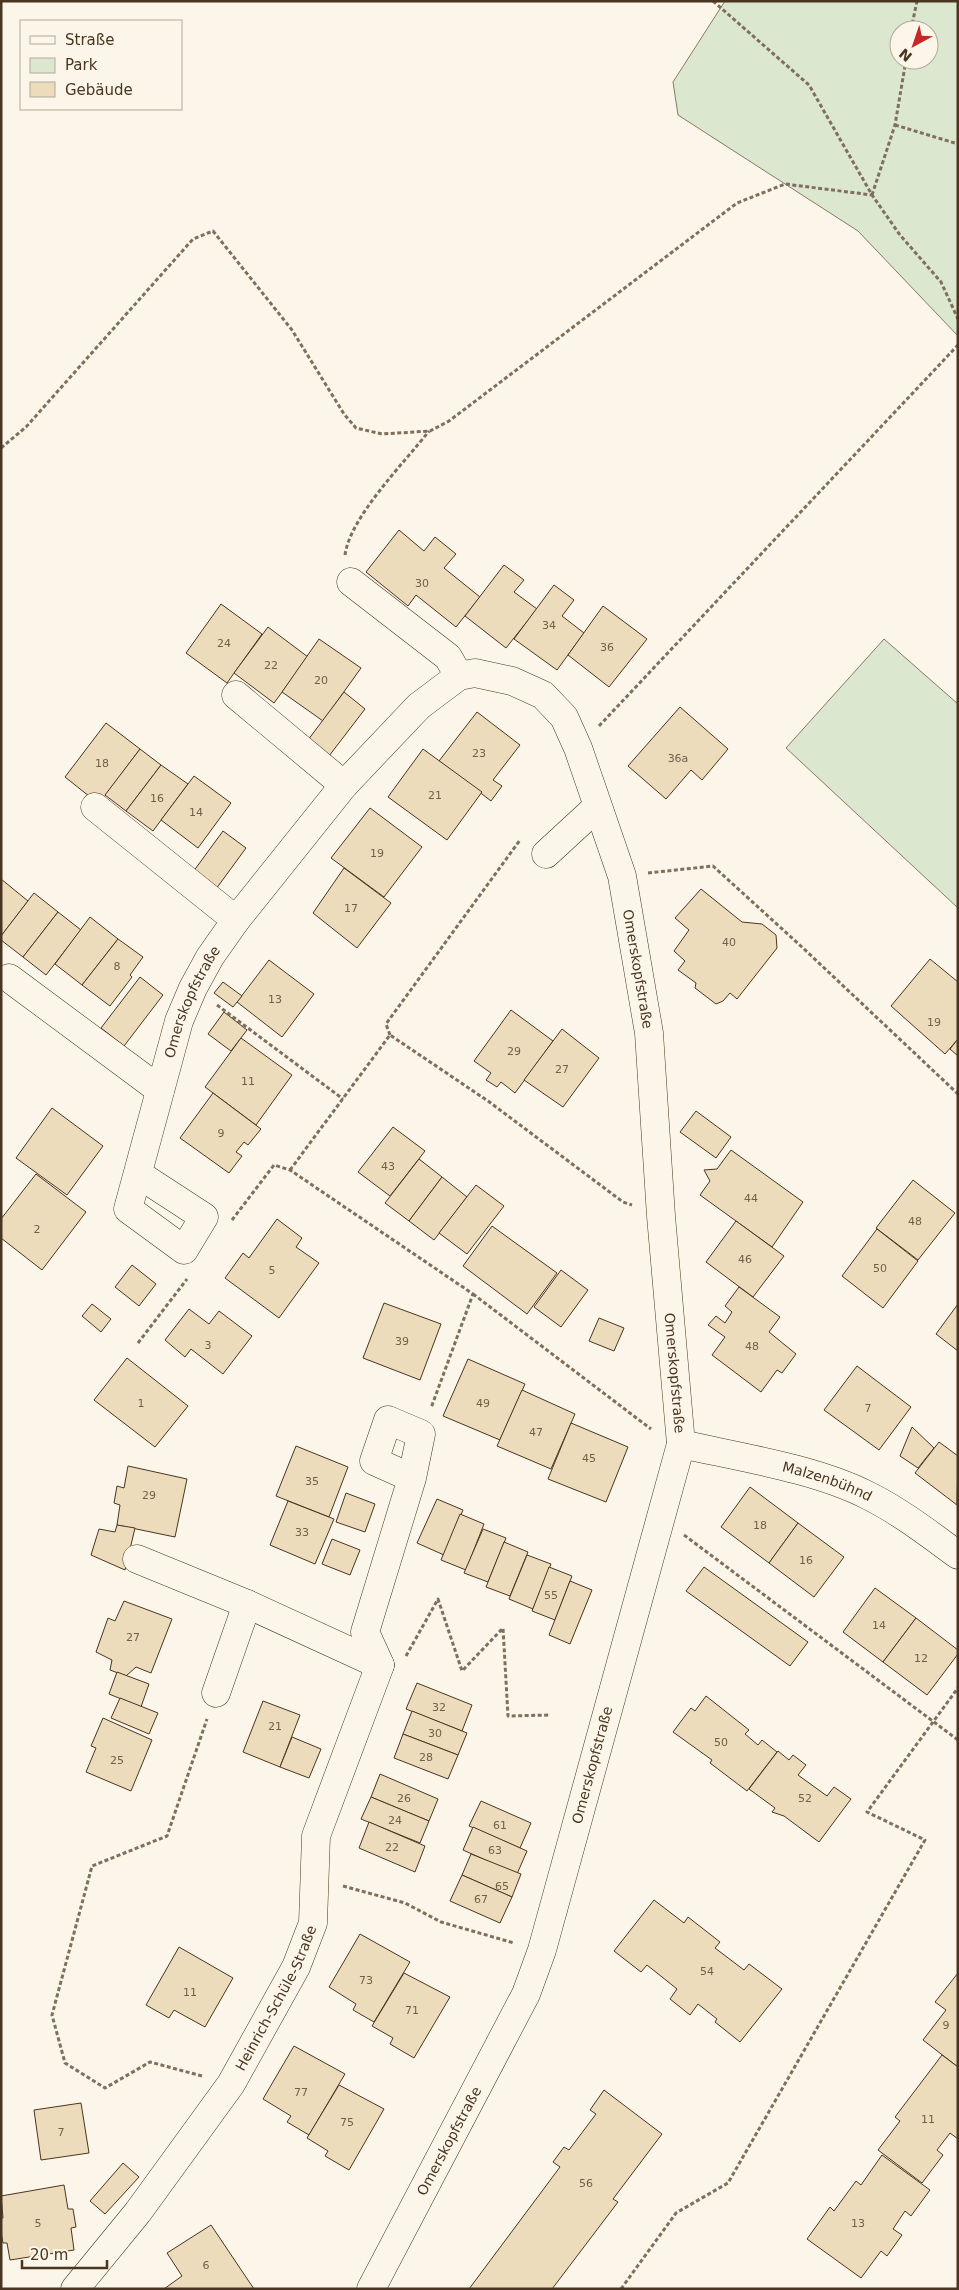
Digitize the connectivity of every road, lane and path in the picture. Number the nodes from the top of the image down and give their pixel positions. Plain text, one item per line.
1 (712, 1) edge
2 (917, 1) edge
3 (914, 20) edge
4 (904, 70) edge
5 (895, 125) junction
6 (958, 144) edge
7 (872, 195) junction
8 (958, 319) edge
9 (958, 345) edge
10 (430, 431) junction
11 (1, 448) edge
12 (351, 582) joint
13 (459, 676) junction
14 (236, 695) dead end
15 (578, 748) junction
16 (344, 785) junction
17 (95, 807) dead end
18 (597, 808) junction
19 (523, 836) dead end
20 (546, 854) dead end
21 (622, 876) junction
22 (236, 920) junction
23 (9, 978) dead end
24 (193, 988) junction
25 (390, 1035) junction
26 (160, 1090) junction
27 (958, 1094) edge
28 (343, 1099) junction
29 (290, 1170) junction
30 (138, 1174) dead end
31 (661, 1216) junction
32 (229, 1224) dead end
33 (190, 1276) dead end
34 (473, 1294) junction
35 (138, 1343) dead end
36 (421, 1434) junction
37 (681, 1444) junction
38 (412, 1478) junction
39 (659, 1516) junction
40 (958, 1555) edge
41 (137, 1559) dead end
42 (247, 1604) junction
43 (380, 1665) junction
44 (958, 1688) edge
45 (216, 1693) joint
46 (550, 1715) dead end
47 (933, 1722) junction
48 (958, 1740) edge
49 (313, 1878) junction
50 (542, 1950) junction
51 (231, 2084) junction
52 (76, 2289) edge
53 (371, 2289) edge
54 (621, 2289) edge

1 - 7 path
2 - 3 path
4 - 5 path
5 - 6 path
5 - 7 path
7 - 8 path
7 - 10 path
9 - 15 path
10 - 11 path
10 - 12 path
12 - 13 street
13 - 15 street, Omerskopfstraße
13 - 16 street, Omerskopfstraße
14 - 16 street
15 - 18 street, Omerskopfstraße
16 - 22 street, Omerskopfstraße
17 - 22 street
18 - 20 street
18 - 21 street, Omerskopfstraße
19 - 25 path
21 - 27 path
21 - 31 street, Omerskopfstraße
22 - 24 street, Omerskopfstraße
23 - 26 street
24 - 26 street, Omerskopfstraße
24 - 28 path
25 - 28 path
25 - 31 path
26 - 30 street, Omerskopfstraße
28 - 29 path
29 - 32 path
29 - 34 path
31 - 37 street, Omerskopfstraße
33 - 35 path
34 - 36 path
34 - 37 path
36 - 38 street
36 - 38 street
37 - 39 street, Omerskopfstraße
37 - 40 street, Malzenbühnd
38 - 43 street
39 - 47 path
39 - 50 street, Omerskopfstraße
41 - 42 street
42 - 43 street
42 - 45 street
43 - 46 path
43 - 49 street, Heinrich-Schüle-Straße
44 - 47 path
45 - 51 path
47 - 48 path
47 - 54 path
49 - 50 path
49 - 51 street, Heinrich-Schüle-Straße
50 - 53 street, Omerskopfstraße
51 - 52 street, Heinrich-Schüle-Straße

